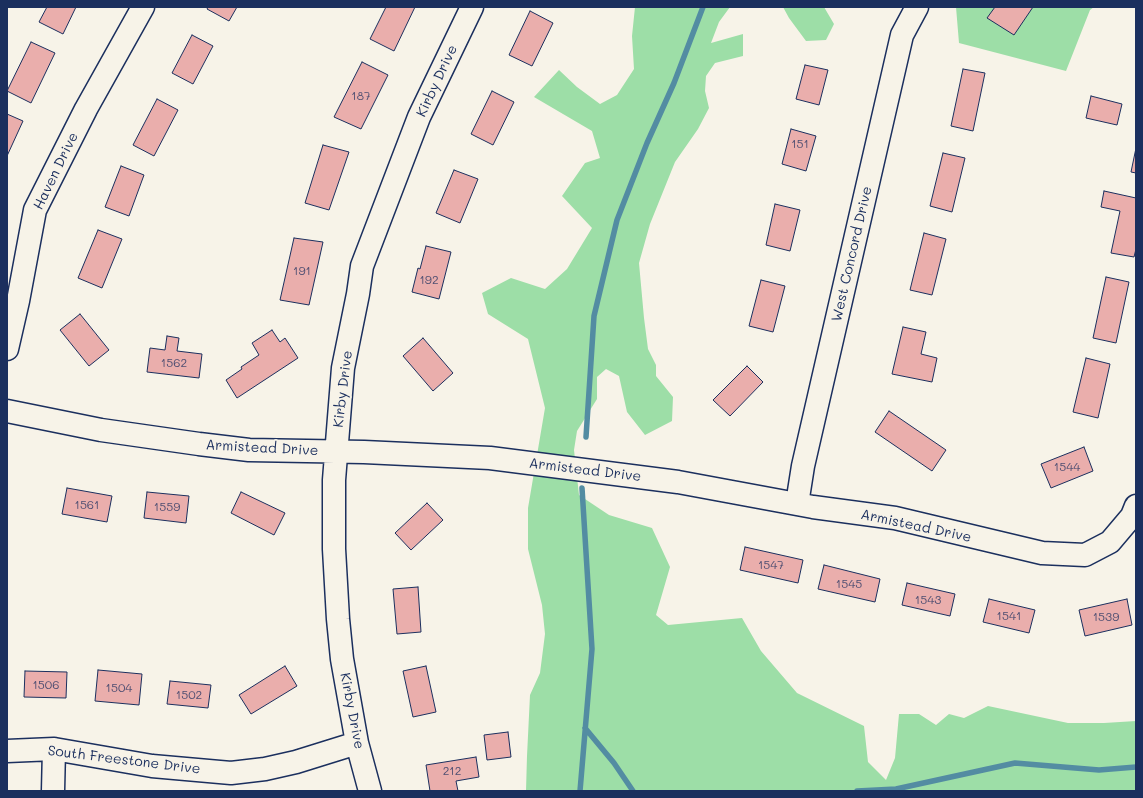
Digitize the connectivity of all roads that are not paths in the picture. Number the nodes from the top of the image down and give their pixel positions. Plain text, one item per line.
1 (143, 7) edge
2 (472, 7) edge
3 (917, 7) edge
4 (7, 349) edge
5 (7, 411) edge
6 (336, 451) junction
7 (797, 504) junction
8 (1136, 506) edge
9 (357, 743) junction
10 (54, 749) junction
11 (7, 751) edge
12 (53, 791) edge
13 (370, 791) edge

1 - 4 street, Haven Drive
2 - 6 street, Kirby Drive
3 - 7 street, West Concord Drive
5 - 6 street, Armistead Drive
6 - 7 street, Armistead Drive
6 - 9 street, Kirby Drive
7 - 8 street, Armistead Drive
9 - 10 street, South Freestone Drive
9 - 13 street, Kirby Drive
10 - 11 street, South Freestone Drive
10 - 12 street

